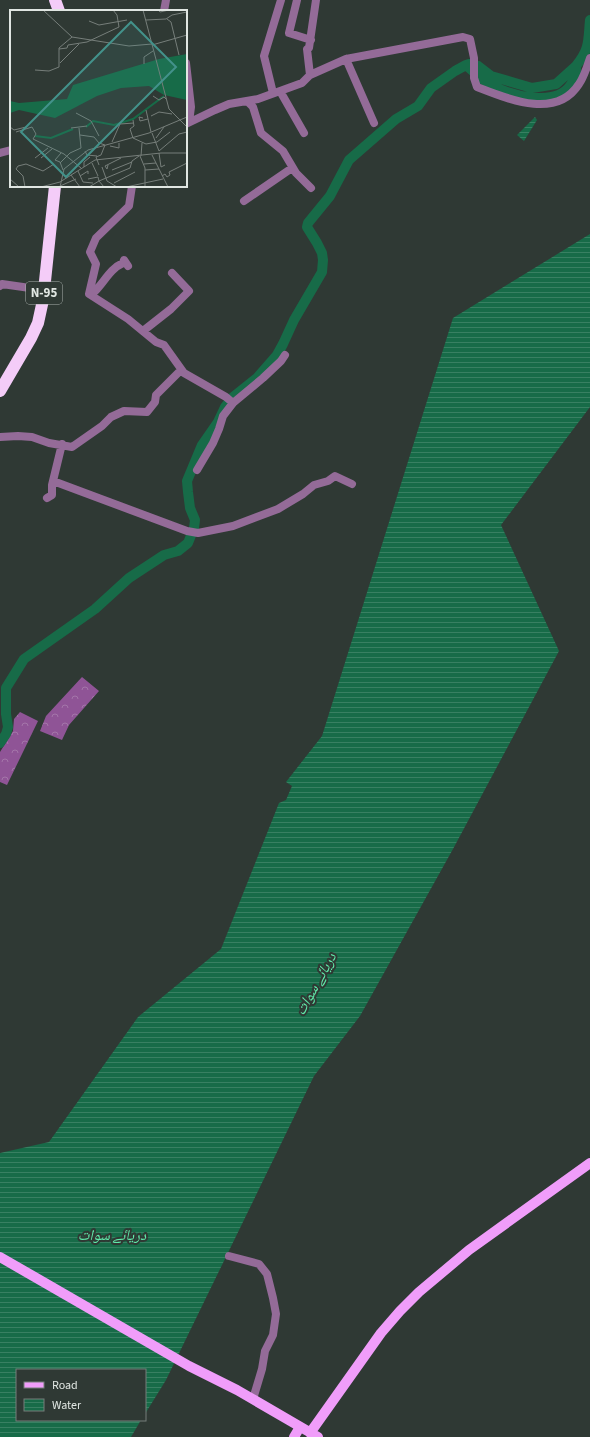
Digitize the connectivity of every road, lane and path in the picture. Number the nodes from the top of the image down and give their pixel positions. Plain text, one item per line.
1 (55, 0) edge
2 (166, 0) edge
3 (281, 0) edge
4 (297, 0) edge
5 (316, 0) edge
6 (59, 10) edge
7 (164, 10) edge
8 (311, 40) junction
9 (346, 59) junction
10 (589, 61) edge
11 (187, 72) edge
12 (310, 75) junction
13 (276, 92) junction
14 (248, 102) junction
15 (188, 123) edge
16 (374, 123) dead end
17 (304, 133) dead end
18 (10, 150) edge
19 (0, 153) edge
20 (292, 168) junction
21 (55, 187) edge
22 (132, 187) edge
23 (311, 188) dead end
24 (244, 201) dead end
25 (128, 266) dead end
26 (172, 273) dead end
27 (0, 286) edge
28 (44, 290) junction
29 (92, 294) dead end
30 (143, 331) junction
31 (285, 355) dead end
32 (181, 370) junction
33 (0, 391) edge
34 (230, 400) junction
35 (0, 437) edge
36 (62, 444) junction
37 (197, 470) dead end
38 (53, 481) junction
39 (352, 484) dead end
40 (47, 498) dead end
41 (590, 1163) edge
42 (229, 1256) dead end
43 (0, 1257) edge
44 (253, 1399) junction
45 (300, 1427) junction
46 (314, 1435) edge
47 (294, 1437) edge

1 - 6 highway
2 - 7 street
3 - 13 street
4 - 8 street
5 - 8 street
8 - 12 street
9 - 10 street
9 - 12 street
9 - 16 street
11 - 15 street
12 - 13 street
13 - 14 street
13 - 17 street
14 - 15 street
14 - 20 street
18 - 19 street
20 - 23 street
20 - 24 street
21 - 28 highway, N-95
22 - 30 street
25 - 29 street
26 - 30 street
27 - 28 street
28 - 33 highway, N-95
30 - 32 street
31 - 34 street
32 - 34 street
32 - 36 street
34 - 37 street
35 - 36 street
36 - 38 street
38 - 39 street
38 - 40 street
41 - 46 main road
42 - 44 street
43 - 44 main road
44 - 45 main road
45 - 46 main road
45 - 47 main road

